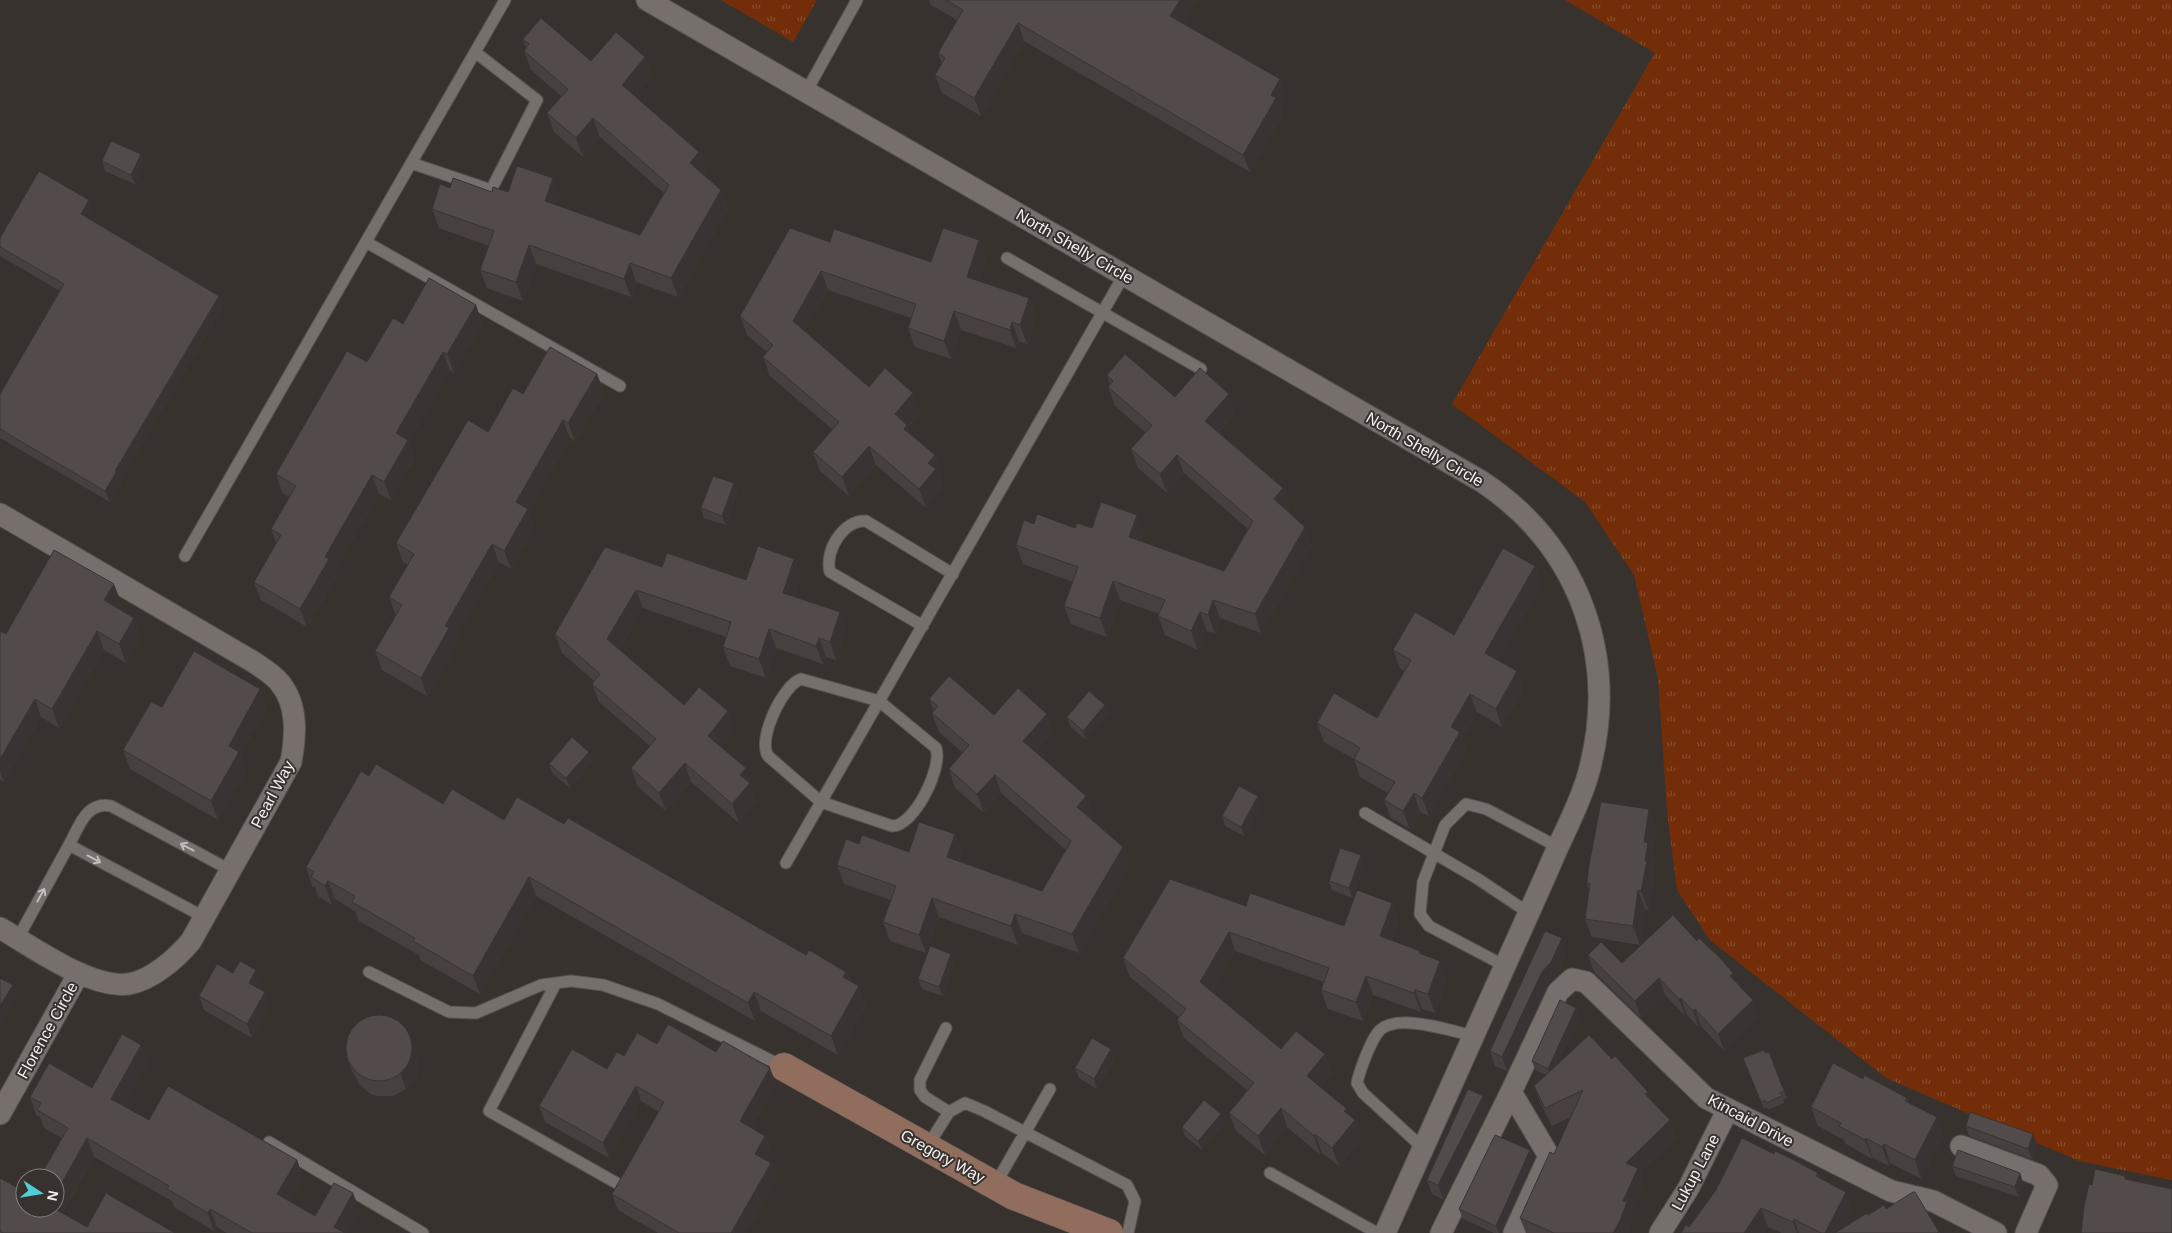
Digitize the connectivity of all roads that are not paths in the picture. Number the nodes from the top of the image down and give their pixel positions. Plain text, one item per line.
1 (505, 0) edge
2 (647, 0) edge
3 (857, 0) edge
4 (475, 52) junction
5 (806, 92) junction
6 (411, 163) junction
7 (366, 242) junction
8 (1007, 258) dead end
9 (1124, 275) junction
10 (1103, 312) junction
11 (1201, 369) edge
12 (620, 386) dead end
13 (0, 514) edge
14 (185, 556) dead end
15 (953, 574) junction
16 (922, 626) junction
17 (879, 701) junction
18 (821, 802) junction
19 (1365, 813) dead end
20 (68, 846) junction
21 (1558, 847) junction
22 (1434, 852) junction
23 (786, 863) dead end
24 (230, 870) junction
25 (1529, 913) junction
26 (204, 917) junction
27 (9, 933) edge
28 (1505, 966) junction
29 (370, 972) dead end
30 (79, 973) junction
31 (556, 983) junction
32 (946, 1028) dead end
33 (1474, 1036) junction
34 (784, 1066) joint
35 (1050, 1089) dead end
36 (1511, 1092) junction
37 (1728, 1109) junction
38 (949, 1112) junction
39 (0, 1114) edge
40 (1025, 1132) junction
41 (269, 1142) edge
42 (1961, 1146) dead end
43 (927, 1147) junction
44 (1423, 1148) junction
45 (1270, 1173) dead end
46 (620, 1185) edge
47 (995, 1185) junction
48 (423, 1233) edge
49 (1109, 1233) edge
50 (1128, 1233) edge
51 (1377, 1233) edge
52 (1385, 1233) edge
53 (1440, 1233) edge
54 (1514, 1233) edge
55 (1660, 1233) edge
56 (1996, 1233) edge
57 (2026, 1233) edge

1 - 4 lane
2 - 5 street, North Shelly Circle
3 - 5 lane
4 - 6 lane
4 - 6 lane
5 - 9 street, North Shelly Circle
6 - 7 lane
7 - 12 lane
7 - 14 lane
8 - 10 lane
9 - 10 lane
9 - 21 street, North Shelly Circle
10 - 11 lane
10 - 15 lane
13 - 24 street, Pearl Way
15 - 16 lane
15 - 16 lane
16 - 17 lane
17 - 18 lane
17 - 18 lane
17 - 18 lane
18 - 23 lane
19 - 22 lane
24 -> 20 lane
20 -> 26 lane
27 -> 20 lane
21 - 22 lane
21 - 25 street, North Shelly Circle
22 - 25 lane
22 - 28 lane
24 - 26 street, Pearl Way
25 - 28 street, North Shelly Circle
26 - 30 street, Pearl Way
27 - 30 street, Pearl Way
28 - 33 street, North Shelly Circle
29 - 31 lane
30 - 39 street, Florence Circle
31 - 34 lane
31 - 46 lane
32 - 38 lane
33 - 44 street, North Shelly Circle
33 - 44 lane
34 - 43 street, Gregory Way
35 - 40 lane
36 - 37 street, Kincaid Drive
36 - 53 street, Kincaid Drive
36 - 54 street
37 - 55 street, Lukup Lane
37 - 56 street, Kincaid Drive
38 - 40 lane
38 - 43 lane
40 - 47 lane
40 - 50 lane
41 - 48 lane
42 - 57 street
43 - 47 street, Gregory Way
44 - 52 street, North Shelly Circle
45 - 51 lane
47 - 49 street, Gregory Way

